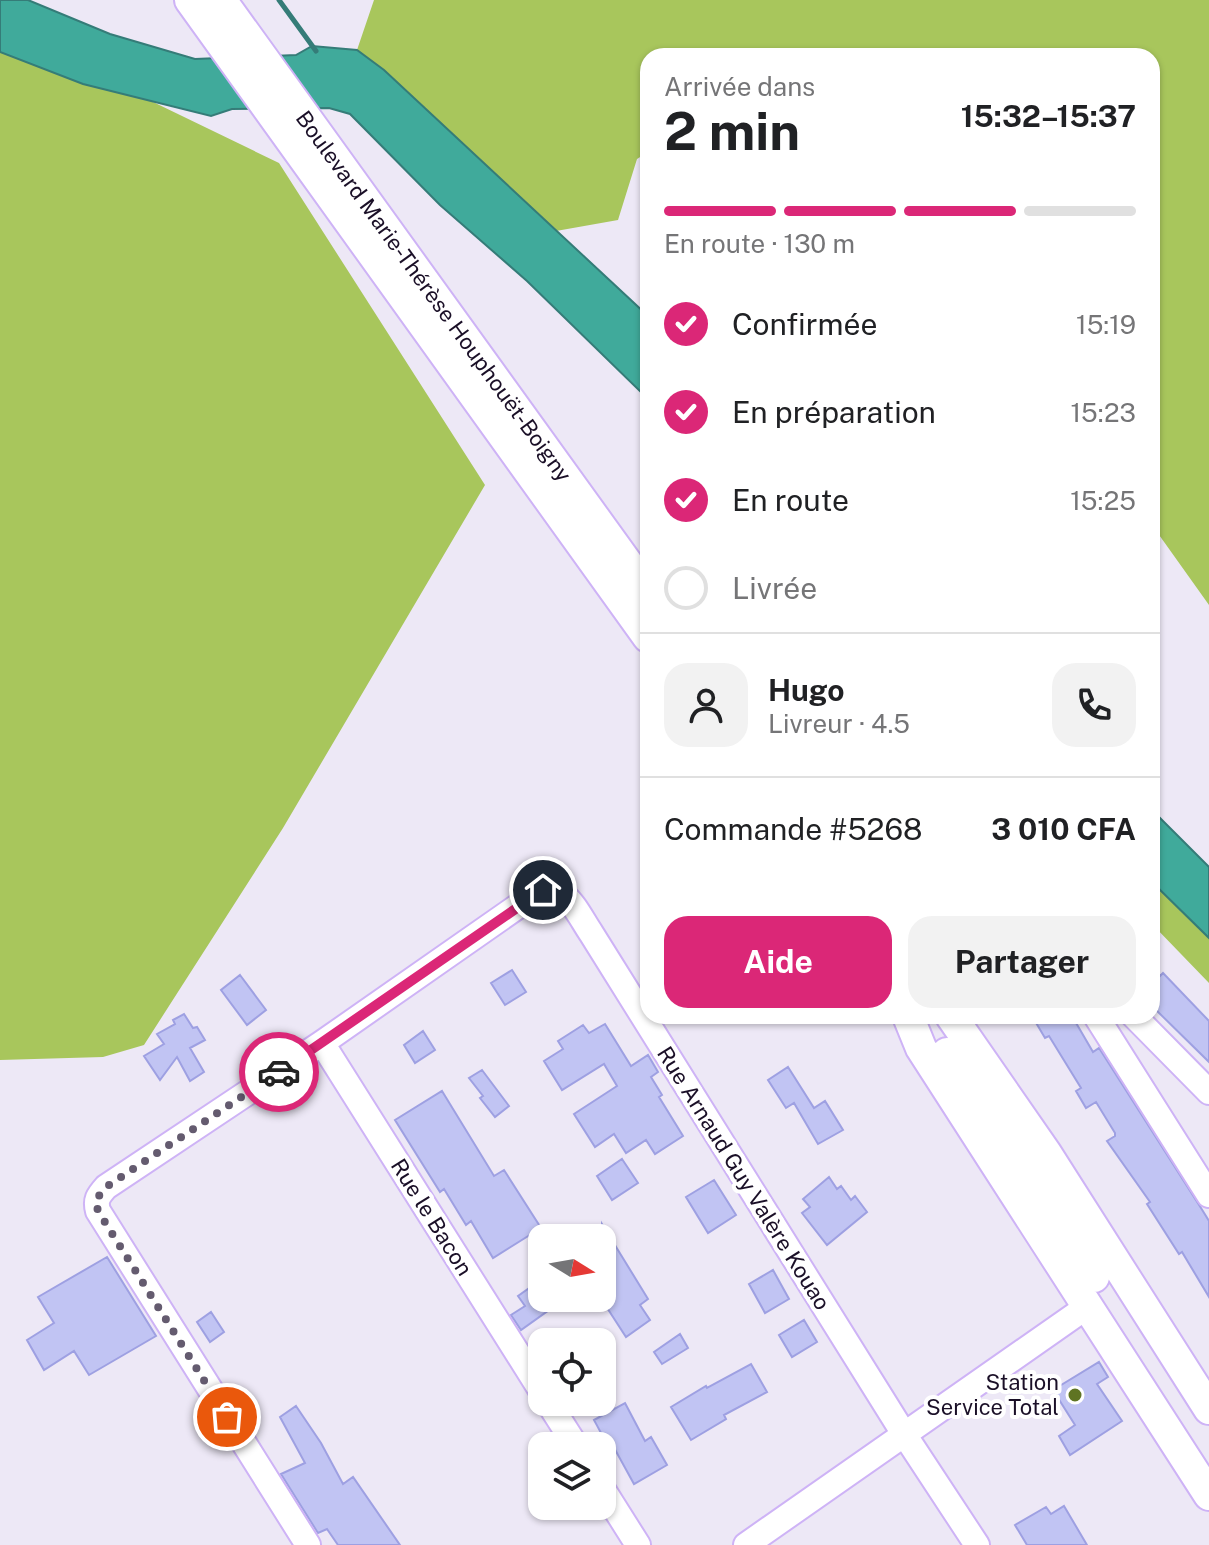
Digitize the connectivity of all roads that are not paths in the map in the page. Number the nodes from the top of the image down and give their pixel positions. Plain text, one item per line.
1 (190, 0) edge
2 (221, 0) edge
3 (283, 116) junction
4 (640, 582) edge
5 (640, 626) edge
6 (640, 1011) edge
7 (648, 1024) edge
8 (911, 1024) edge
9 (926, 1024) edge
10 (957, 1024) edge
11 (1101, 1024) edge
12 (1142, 1024) edge
13 (322, 1043) junction
14 (1209, 1092) edge
15 (1209, 1195) edge
16 (1088, 1306) junction
17 (528, 1370) edge
18 (1209, 1409) edge
19 (904, 1434) junction
20 (1209, 1456) edge
21 (1209, 1495) edge
22 (616, 1510) edge
23 (308, 1545) edge
24 (638, 1545) edge
25 (746, 1545) edge
26 (977, 1545) edge

1 - 3 main road, Boulevard Marie-Thérèse Houphouët-Boigny
2 - 3 main road, Boulevard Marie-Thérèse Houphouët-Boigny
3 - 4 main road, Boulevard Marie-Thérèse Houphouët-Boigny
3 - 5 main road, Boulevard Marie-Thérèse Houphouët-Boigny
6 - 13 street, Rue Arnaud Guy Valère Kouao
7 - 19 street, Rue Arnaud Guy Valère Kouao
8 - 16 main road
9 - 20 main road
10 - 18 main road
11 - 15 street
12 - 14 street
13 - 17 street, Rue le Bacon
13 - 23 street, Rue Arnaud Guy Valère Kouao
16 - 19 street
16 - 21 main road
19 - 25 street
19 - 26 street
22 - 24 street

